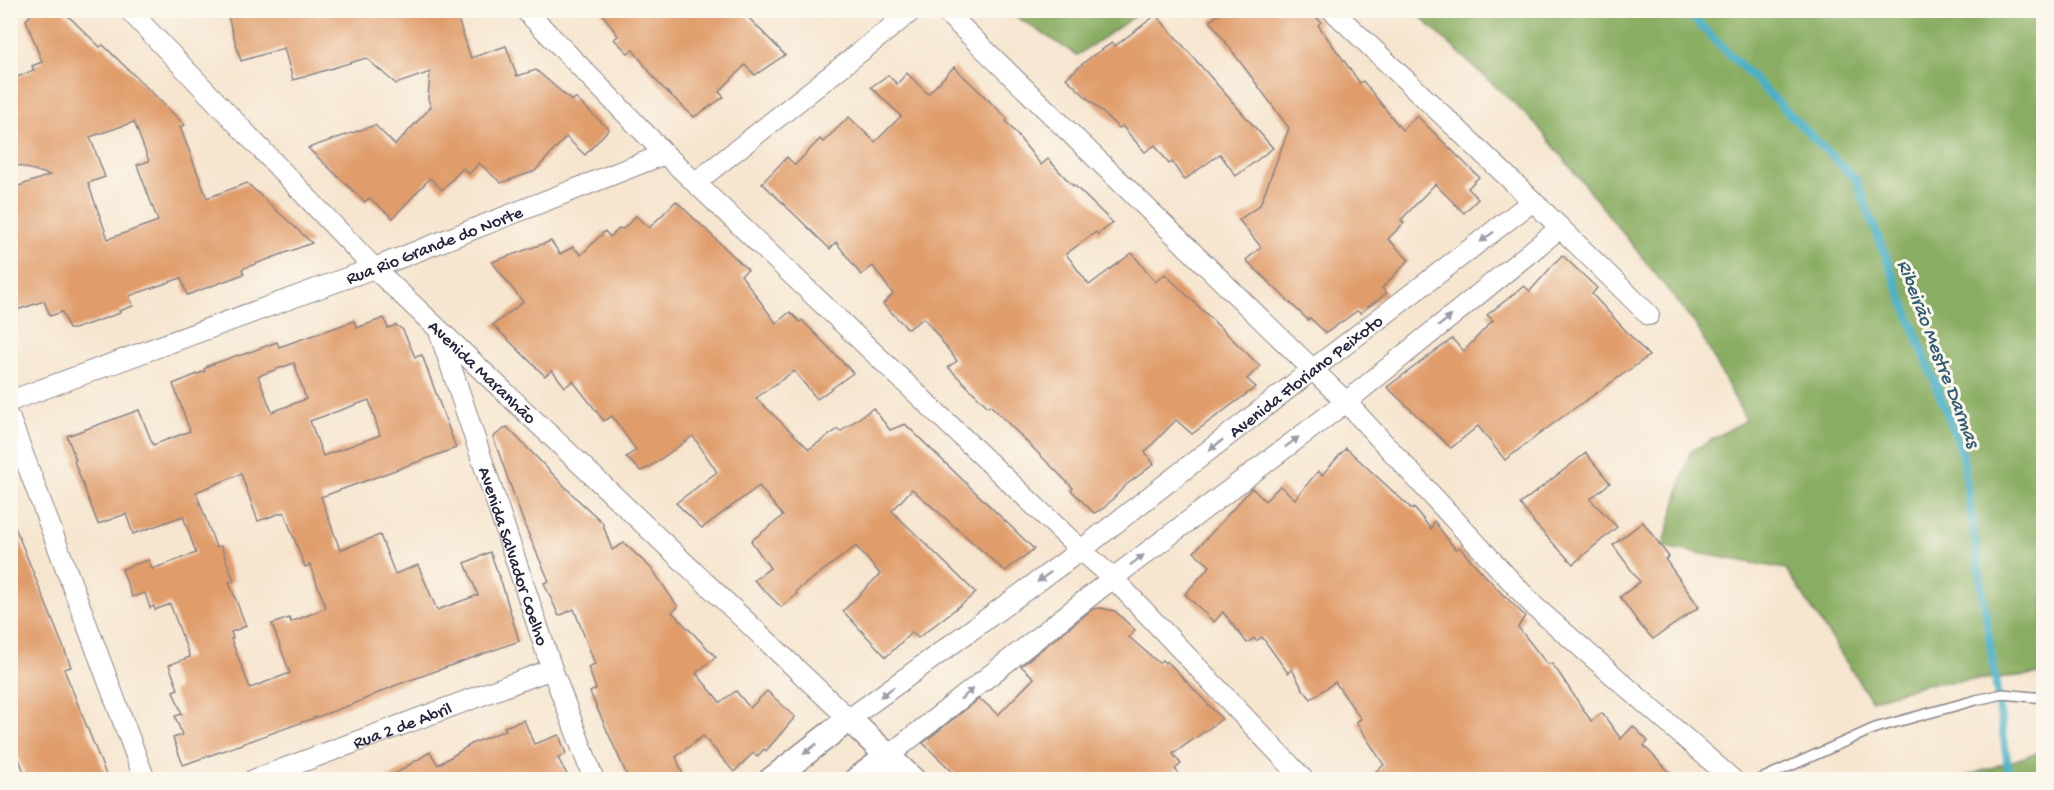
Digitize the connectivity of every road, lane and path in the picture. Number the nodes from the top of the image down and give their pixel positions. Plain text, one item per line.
1 (129, 10) edge
2 (525, 10) edge
3 (913, 10) edge
4 (944, 10) edge
5 (1332, 10) edge
6 (665, 154) junction
7 (695, 183) junction
8 (1533, 201) junction
9 (1560, 228) junction
10 (374, 268) junction
11 (1649, 315) dead end
12 (439, 332) junction
13 (1312, 370) junction
14 (10, 402) edge
15 (1346, 402) junction
16 (10, 420) edge
17 (1081, 550) junction
18 (1113, 579) junction
19 (552, 669) junction
20 (2043, 698) edge
21 (849, 719) junction
22 (888, 756) junction
23 (145, 780) edge
24 (252, 780) edge
25 (594, 780) edge
26 (771, 780) edge
27 (856, 780) edge
28 (913, 780) edge
29 (1304, 780) edge
30 (1733, 780) edge
31 (1759, 780) edge

1 - 10 street, Avenida Maranhão
2 - 6 street
3 - 7 street
4 - 13 street
5 - 8 street
6 - 7 street
6 - 10 street, Rua Rio Grande do Norte
7 - 17 street
8 - 9 street
8 -> 13 street, Avenida Floriano Peixoto
9 - 11 street
15 -> 9 street
10 - 12 street, Avenida Maranhão
10 - 14 street, Rua Rio Grande do Norte
12 - 19 street, Avenida Salvador Coelho
12 - 21 street, Avenida Maranhão
13 - 15 street
13 -> 17 street, Avenida Floriano Peixoto
18 -> 15 street
15 - 30 street
16 - 23 street
17 - 18 street
17 -> 21 street, Avenida Floriano Peixoto
22 -> 18 street
18 - 29 street
19 - 24 street, Rua 2 de Abril
19 - 25 street, Avenida Salvador Coelho
20 - 31 lane
21 - 22 street
21 -> 26 street, Avenida Floriano Peixoto
22 - 27 street
22 - 28 street

